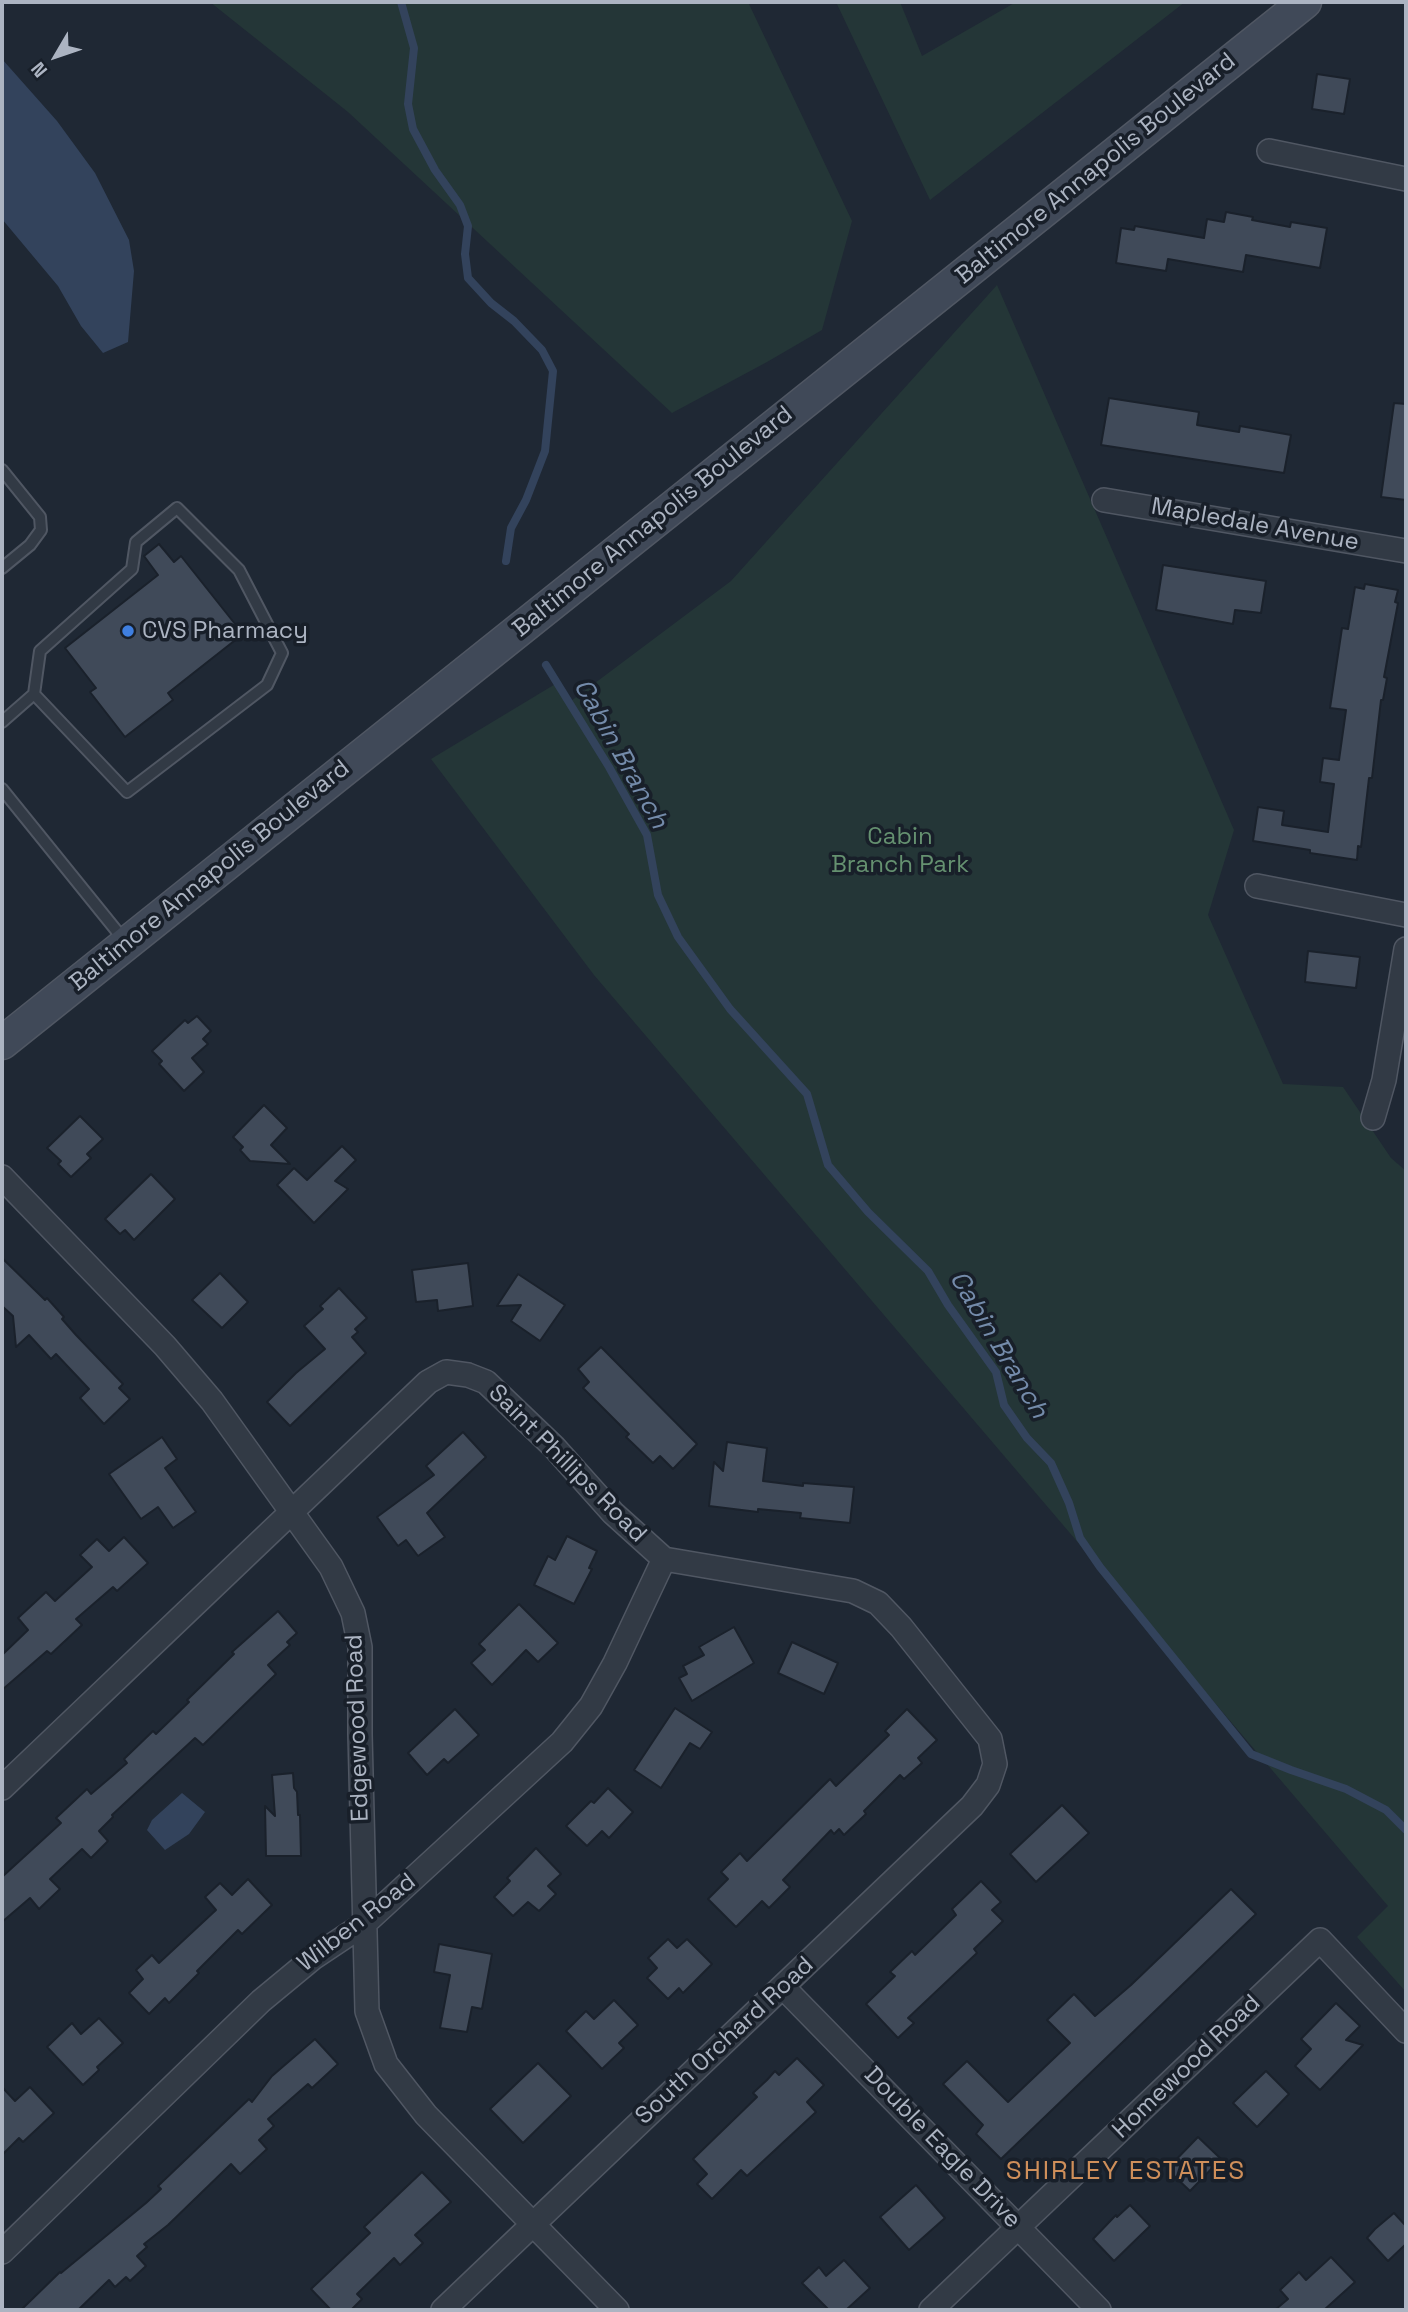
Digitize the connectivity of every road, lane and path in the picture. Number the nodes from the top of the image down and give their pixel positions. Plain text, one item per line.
1 (1305, 2) edge
2 (1269, 151) dead end
3 (1406, 179) edge
4 (2, 470) edge
5 (1104, 500) dead end
6 (1406, 551) edge
7 (2, 568) edge
8 (34, 694) junction
9 (2, 722) edge
10 (2, 789) edge
11 (1257, 886) dead end
12 (1406, 915) edge
13 (126, 942) junction
14 (1406, 948) edge
15 (2, 1043) edge
16 (1373, 1118) dead end
17 (2, 1177) edge
18 (290, 1512) junction
19 (664, 1559) junction
20 (995, 1764) joint
21 (2, 1788) edge
22 (365, 1924) junction
23 (783, 1987) junction
24 (1406, 2031) edge
25 (533, 2223) junction
26 (1019, 2228) junction
27 (2, 2252) edge
28 (443, 2310) edge
29 (617, 2310) edge
30 (931, 2310) edge
31 (1099, 2310) edge

1 - 13 main road, Baltimore Annapolis Boulevard
2 - 3 street
4 - 7 lane
5 - 6 street, Mapledale Avenue
8 - 8 lane
8 - 9 lane
10 - 13 lane
11 - 12 street
13 - 15 main road, Baltimore Annapolis Boulevard
14 - 16 street
17 - 18 street, Edgewood Road
18 - 19 street, Saint Phillips Road
18 - 21 street, Saint Phillips Road
18 - 22 street, Edgewood Road
19 - 20 street, Saint Phillips Road
19 - 22 street, Wilben Road
20 - 23 street, South Orchard Road
22 - 25 street, Edgewood Road
22 - 27 street, Wilben Road
23 - 25 street, South Orchard Road
23 - 26 street, Double Eagle Drive
24 - 26 street, Homewood Road
25 - 28 street, South Orchard Road
25 - 29 street, Edgewood Road
26 - 30 street, Homewood Road
26 - 31 street, Double Eagle Drive

